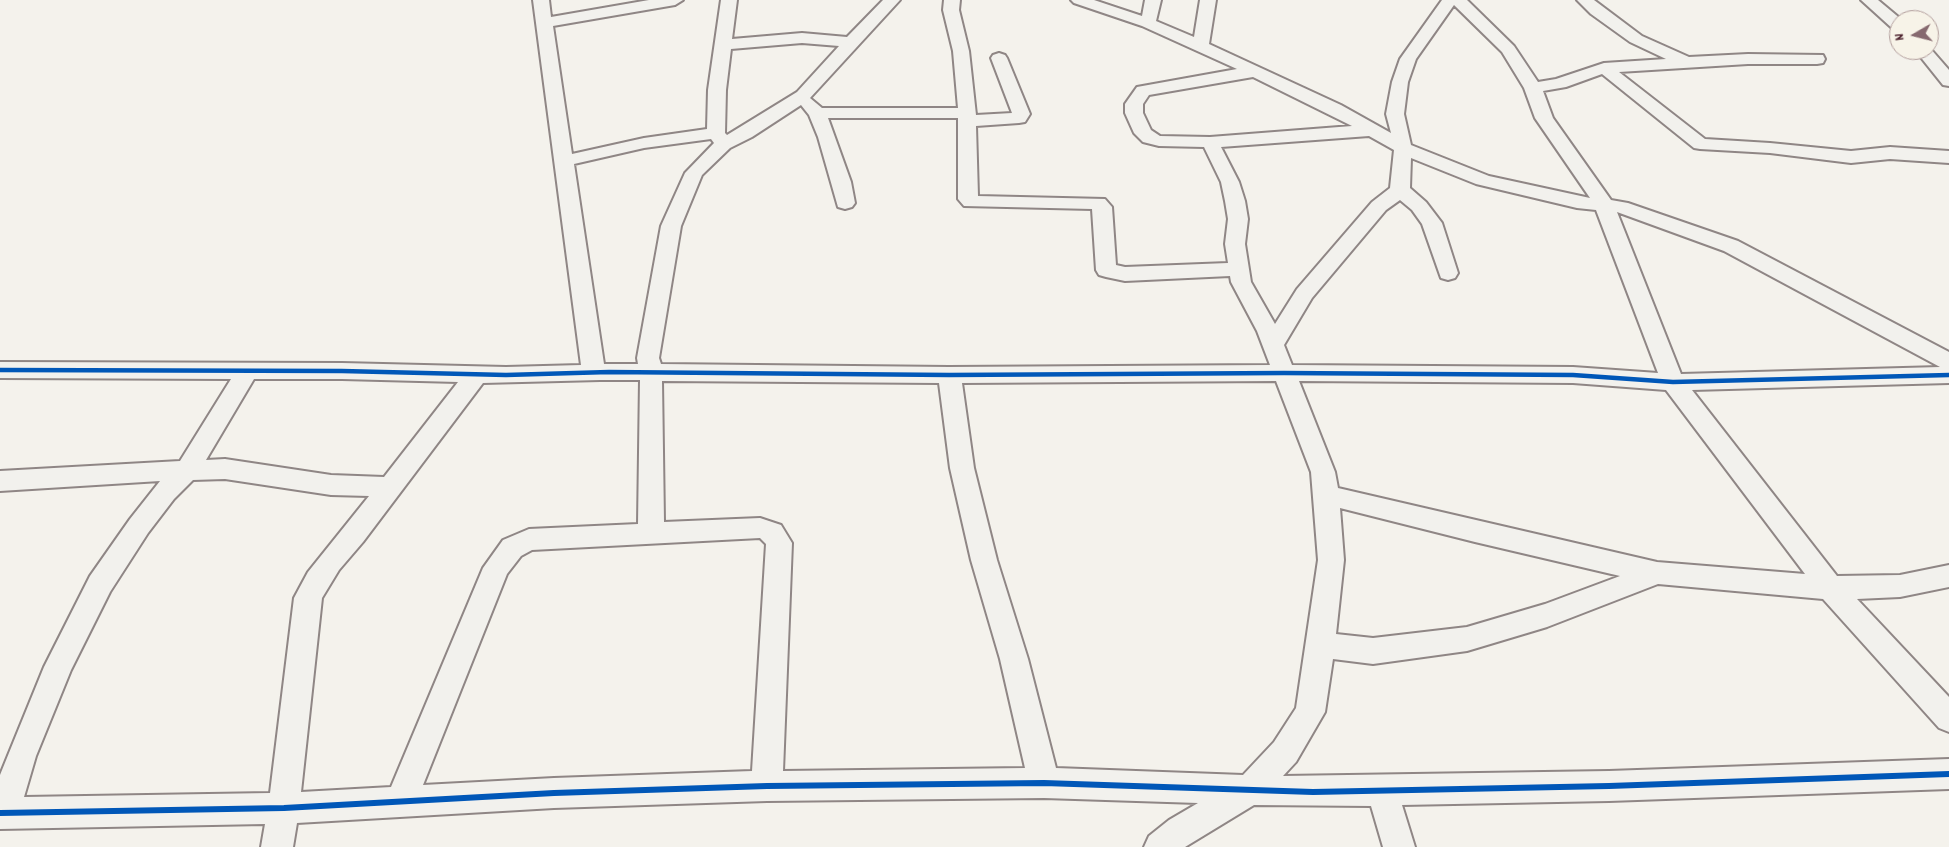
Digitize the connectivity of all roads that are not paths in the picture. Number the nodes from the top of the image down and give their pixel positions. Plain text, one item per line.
1 (541, 0) edge
2 (675, 0) edge
3 (729, 0) edge
4 (892, 0) edge
5 (952, 0) edge
6 (1079, 0) edge
7 (1153, 0) edge
8 (1208, 0) edge
9 (1450, 0) edge
10 (1458, 0) edge
11 (1585, 0) edge
12 (1869, 0) edge
13 (1889, 17) edge
14 (544, 23) junction
15 (1148, 24) junction
16 (851, 42) junction
17 (722, 45) junction
18 (1200, 46) junction
19 (999, 58) dead end
20 (1818, 59) dead end
21 (1932, 60) edge
22 (1684, 61) junction
23 (1604, 68) junction
24 (1252, 72) junction
25 (1949, 81) edge
26 (1533, 88) junction
27 (803, 96) junction
28 (817, 112) junction
29 (966, 117) junction
30 (1374, 130) junction
31 (720, 139) junction
32 (1210, 142) junction
33 (1404, 148) junction
34 (1945, 160) edge
35 (564, 161) junction
36 (1400, 190) junction
37 (845, 203) dead end
38 (1604, 204) junction
39 (1239, 269) junction
40 (1448, 273) dead end
41 (1273, 345) junction
42 (1949, 362) edge
43 (0, 370) edge
44 (247, 371) junction
45 (651, 372) junction
46 (1284, 373) junction
47 (594, 374) junction
48 (476, 375) junction
49 (949, 375) junction
50 (1949, 375) edge
51 (1673, 382) junction
52 (188, 469) junction
53 (0, 482) edge
54 (389, 487) junction
55 (1326, 495) junction
56 (650, 535) junction
57 (1657, 573) junction
58 (1949, 576) edge
59 (1830, 588) junction
60 (1322, 645) junction
61 (1949, 718) edge
62 (1949, 774) edge
63 (1044, 783) junction
64 (767, 786) junction
65 (1250, 790) junction
66 (1382, 791) junction
67 (400, 803) junction
68 (284, 808) junction
69 (2, 813) edge
70 (277, 847) edge
71 (1160, 847) edge
72 (1399, 847) edge

1 - 14 street
2 - 14 street
3 - 17 street
4 - 16 street
5 - 29 street
6 - 15 street
7 - 15 street
8 - 18 street
9 - 33 street
10 - 26 street
11 - 22 street
12 - 13 street
14 - 35 street
15 - 18 street
16 - 17 street
16 - 27 street
17 - 31 street
18 - 24 street
19 - 29 street
20 - 22 street
21 - 25 street
22 - 23 street
23 - 26 street
23 - 34 street
24 - 30 street
24 - 32 street
26 - 38 street
27 - 28 street
27 - 31 street
28 - 29 street
28 - 37 street
29 - 39 street
30 - 32 street
30 - 33 street
31 - 35 street
31 - 45 street
32 - 39 street
33 - 36 street
33 - 38 street
35 - 47 street
36 - 40 street
36 - 41 street
38 - 42 street
38 - 51 street
39 - 41 street
41 - 46 street
43 - 44 street
44 - 48 street
44 - 52 street
45 - 47 street
45 - 49 street
45 - 56 street
46 - 49 street
46 - 51 street
46 - 55 street
47 - 48 street
48 - 54 street
49 - 63 street
50 - 51 street
51 - 59 street
52 - 53 street
52 - 54 street
52 - 69 street
54 - 68 street
55 - 57 street
55 - 60 street
56 - 64 street
56 - 67 street
57 - 59 street
57 - 60 street
58 - 59 street
59 - 61 street
60 - 65 street
62 - 66 street
63 - 64 street
63 - 65 street
64 - 67 street
65 - 66 street
65 - 71 street
66 - 72 street
67 - 68 street
68 - 69 street
68 - 70 street

